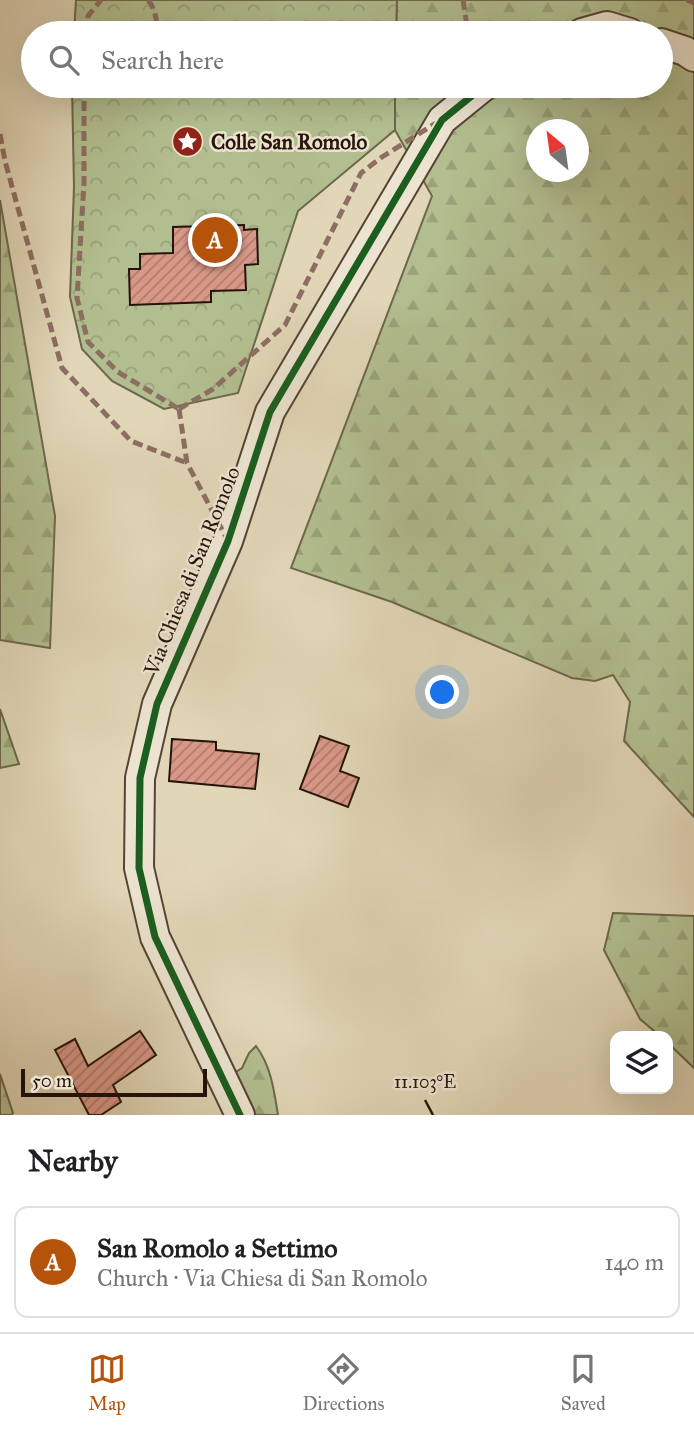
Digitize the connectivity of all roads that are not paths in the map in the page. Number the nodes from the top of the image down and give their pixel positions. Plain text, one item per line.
1 (673, 48) edge
2 (694, 57) edge
3 (469, 98) edge
4 (240, 1115) edge

1 - 2 street
3 - 4 street, Via Chiesa di San Romolo

